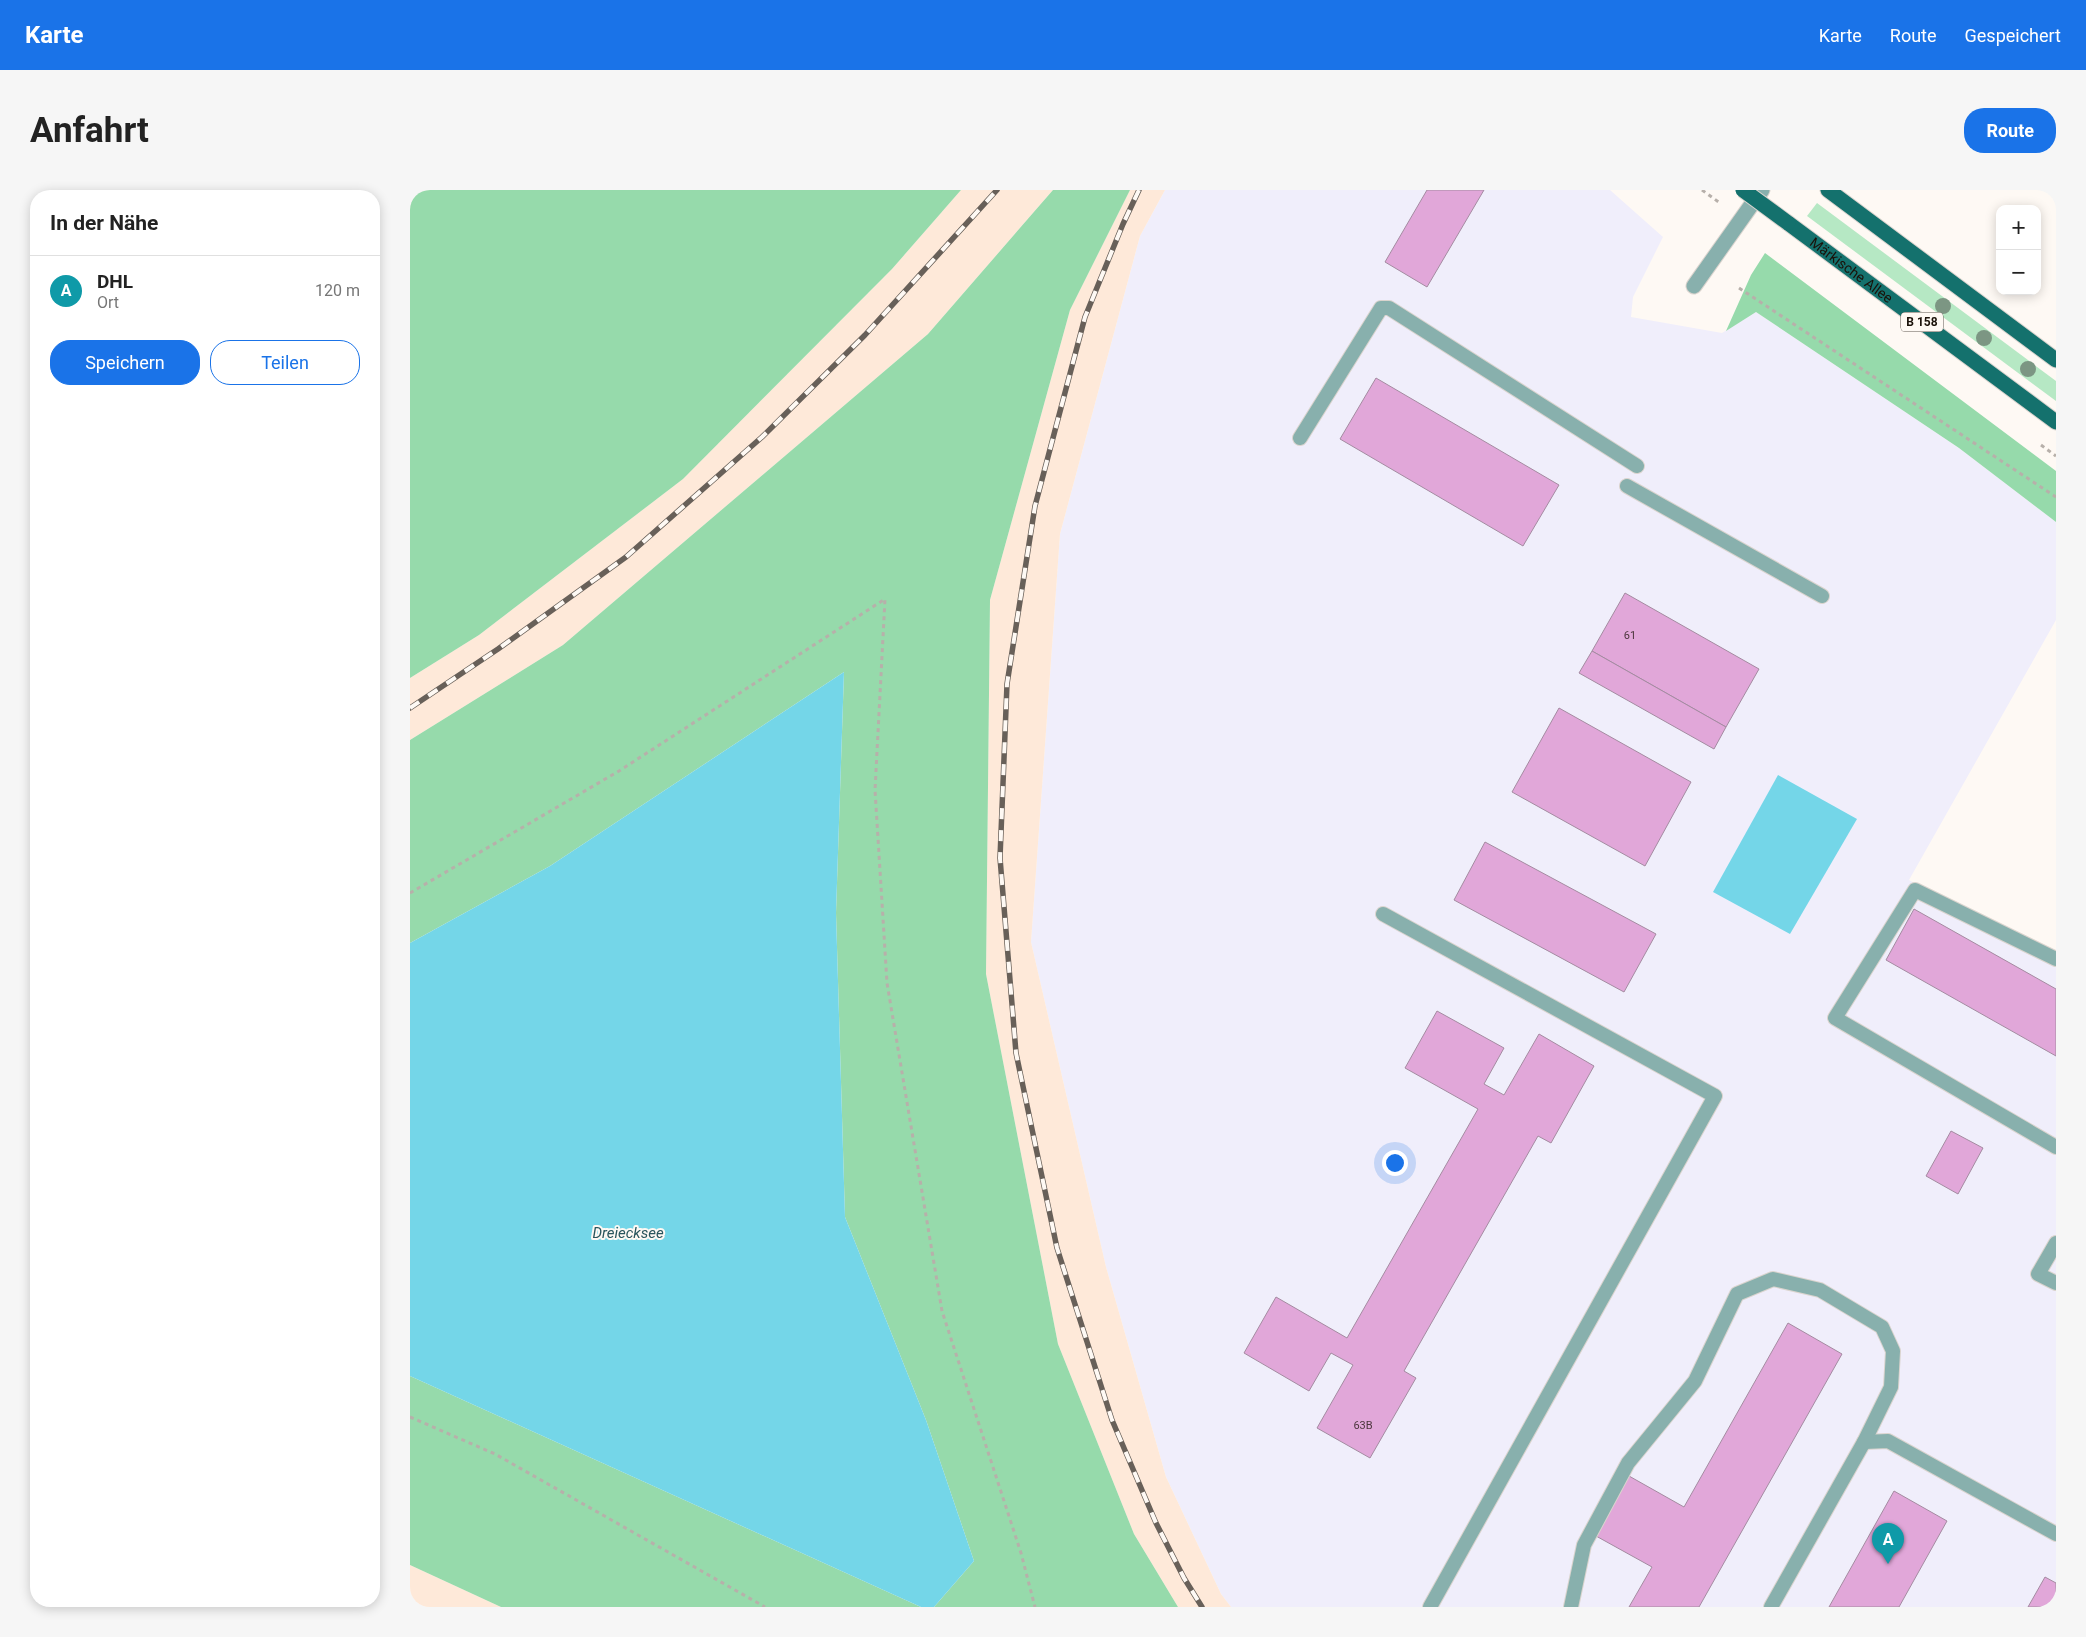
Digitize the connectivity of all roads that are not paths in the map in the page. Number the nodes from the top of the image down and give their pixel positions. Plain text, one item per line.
1 (1742, 190) edge
2 (1762, 190) edge
3 (1828, 190) edge
4 (1694, 286) dead end
5 (2056, 360) edge
6 (2056, 422) edge
7 (1300, 438) dead end
8 (1637, 466) dead end
9 (1627, 486) dead end
10 (1822, 596) dead end
11 (1383, 914) dead end
12 (2056, 959) edge
13 (2056, 1147) edge
14 (2056, 1243) edge
15 (2056, 1284) edge
16 (1864, 1442) junction
17 (2056, 1534) edge
18 (1430, 1607) edge
19 (1571, 1607) edge
20 (1771, 1607) edge

1 - 6 main road, Märkische Allee / B 158, bridge
2 - 4 street
3 - 5 main road
7 - 8 lane
9 - 10 lane
11 - 18 lane
12 - 13 lane
14 - 15 lane
16 - 17 lane
16 - 19 lane
16 - 20 lane

